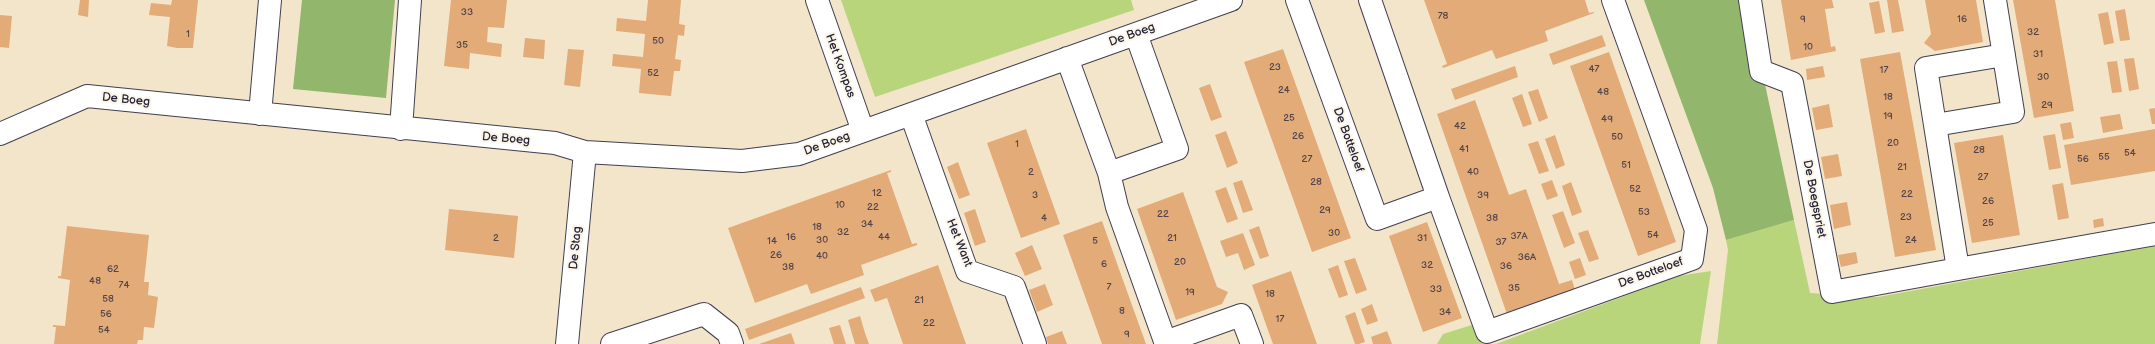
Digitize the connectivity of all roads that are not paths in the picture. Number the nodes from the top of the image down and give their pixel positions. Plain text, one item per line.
1 (270, 0) edge
2 (410, 0) edge
3 (816, 0) edge
4 (1231, 0) edge
5 (1297, 0) edge
6 (1370, 0) edge
7 (1613, 0) edge
8 (1750, 0) edge
9 (1996, 0) edge
10 (1136, 34) junction
11 (2004, 55) junction
12 (1067, 58) junction
13 (260, 114) junction
14 (911, 114) junction
15 (1935, 125) junction
16 (401, 129) junction
17 (863, 131) junction
18 (0, 134) edge
19 (585, 152) junction
20 (1109, 173) junction
21 (1438, 197) junction
22 (2155, 234) edge
23 (1958, 269) junction
24 (1166, 343) edge
25 (567, 344) edge
26 (612, 344) edge
27 (732, 344) edge
28 (1035, 344) edge
29 (1252, 344) edge

1 - 13 street
2 - 16 street
3 - 17 street, Het Kompas
4 - 10 street, De Boeg
5 - 21 street, De Botteloef
6 - 21 street, De Botteloef
7 - 21 street, De Botteloef
8 - 23 street, De Boegspriet
9 - 11 street
10 - 12 street, De Boeg
10 - 20 street
11 - 15 street
11 - 15 street
12 - 14 street, De Boeg
12 - 20 street
13 - 16 street, De Boeg
13 - 18 street, De Boeg
14 - 17 street, De Boeg
14 - 28 street, Het Want
15 - 23 street
16 - 19 street, De Boeg
17 - 19 street, De Boeg
19 - 25 street, De Stag
20 - 24 street
22 - 23 street, De Boegspriet
24 - 29 street
26 - 27 street

